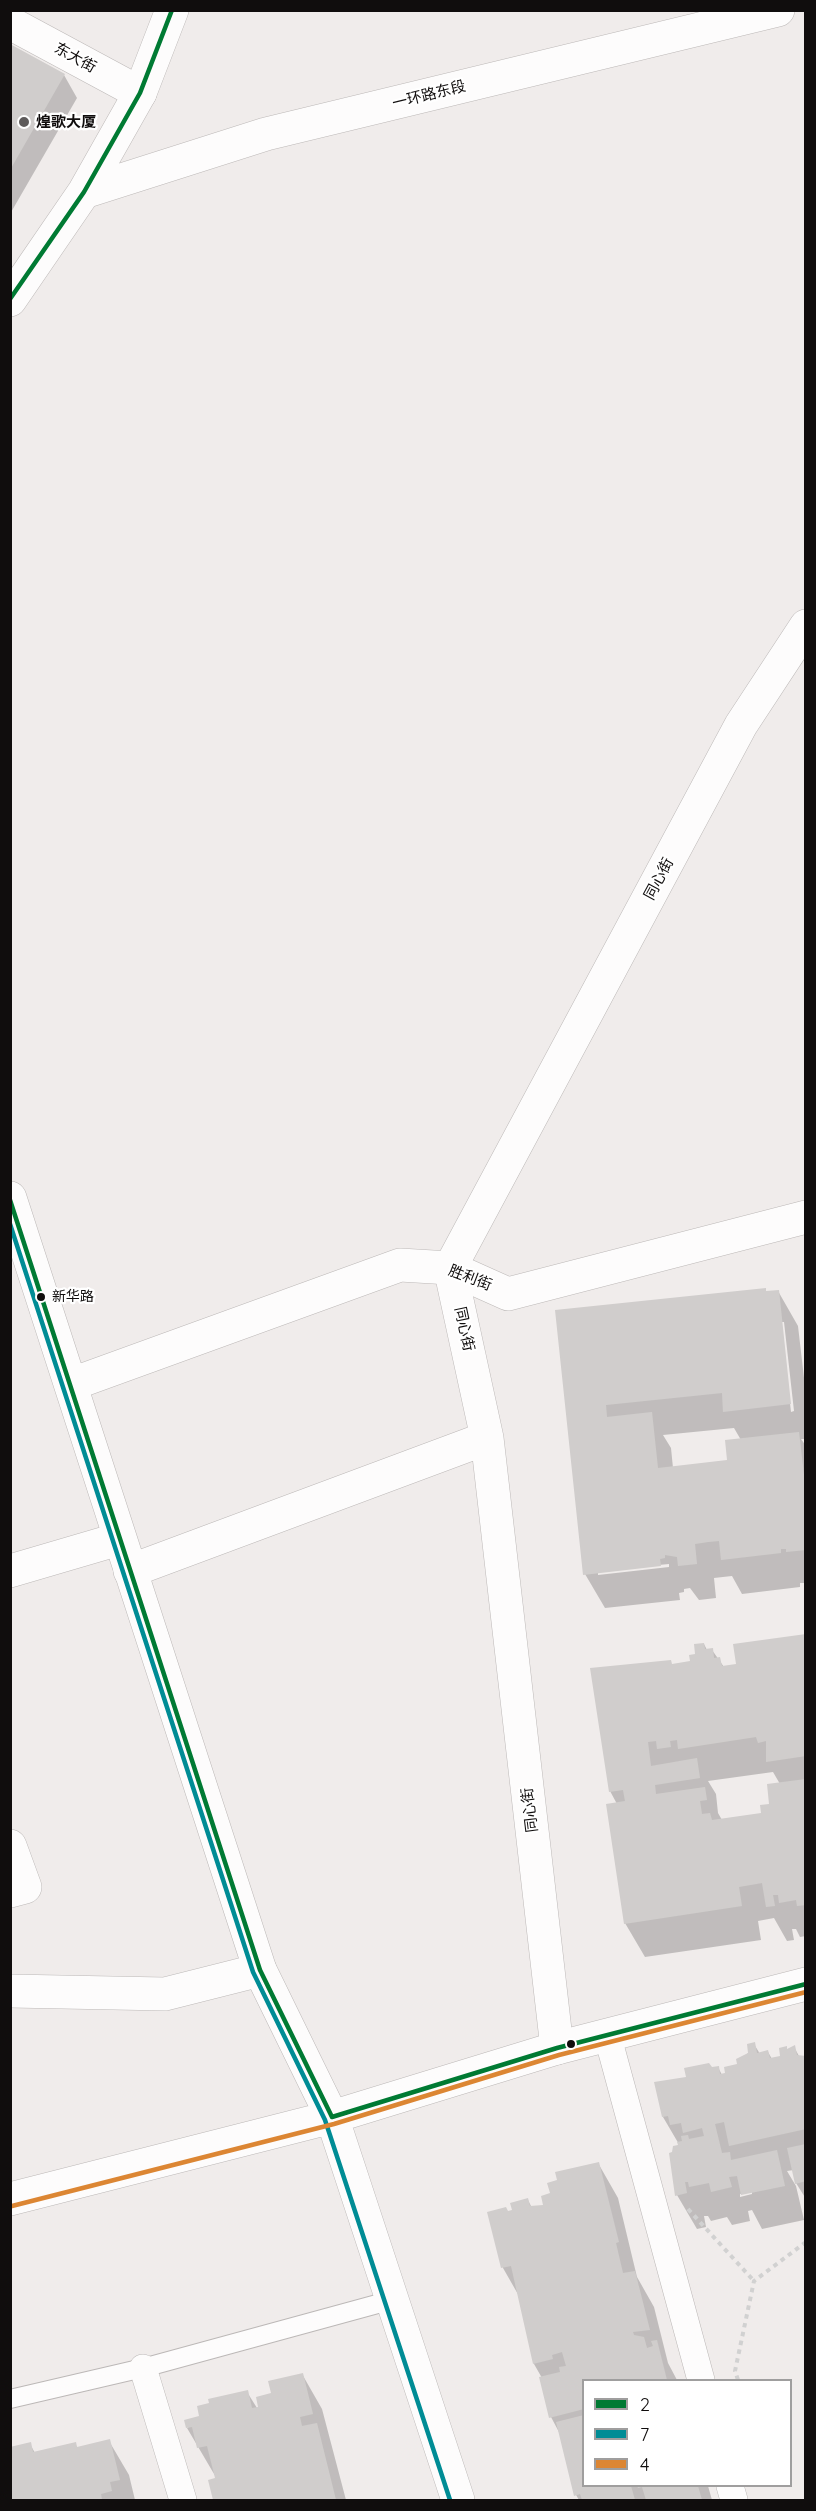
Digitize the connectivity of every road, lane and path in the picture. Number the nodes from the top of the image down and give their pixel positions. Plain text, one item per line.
1 (172, 10) edge
2 (778, 10) edge
3 (10, 23) edge
4 (140, 93) junction
5 (84, 192) junction
6 (10, 300) edge
7 (806, 626) edge
8 (10, 1198) edge
9 (806, 1217) edge
10 (450, 1268) junction
11 (72, 1384) junction
12 (487, 1438) junction
13 (119, 1539) junction
14 (10, 1571) edge
15 (130, 1571) junction
16 (10, 1846) edge
17 (10, 1891) edge
18 (260, 1970) junction
19 (806, 1984) edge
20 (10, 1991) edge
21 (607, 2034) junction
22 (557, 2048) junction
23 (332, 2117) junction
24 (10, 2199) edge
25 (685, 2205) dead end
26 (806, 2242) edge
27 (754, 2281) junction
28 (392, 2300) junction
29 (143, 2368) junction
30 (701, 2379) edge
31 (738, 2379) edge
32 (10, 2398) edge
33 (183, 2500) edge
34 (458, 2500) edge

1 - 4 street
2 - 5 street, 一环路东段
3 - 4 street, 东大街
4 - 5 street
5 - 6 street
7 - 10 street, 同心街
8 - 11 street
9 - 10 street, 胜利街
10 - 11 street, 胜利街
10 - 12 street, 同心街
11 - 13 street
12 - 15 street
12 - 22 street, 同心街
13 - 14 street
13 - 15 street
15 - 18 street
16 - 17 street
18 - 20 street
18 - 23 street
19 - 21 street
21 - 22 street
21 - 30 street
22 - 23 street
23 - 24 street
23 - 28 street
25 - 27 path
26 - 27 path
27 - 31 path
28 - 29 lane
28 - 34 street
29 - 32 lane
29 - 33 street

